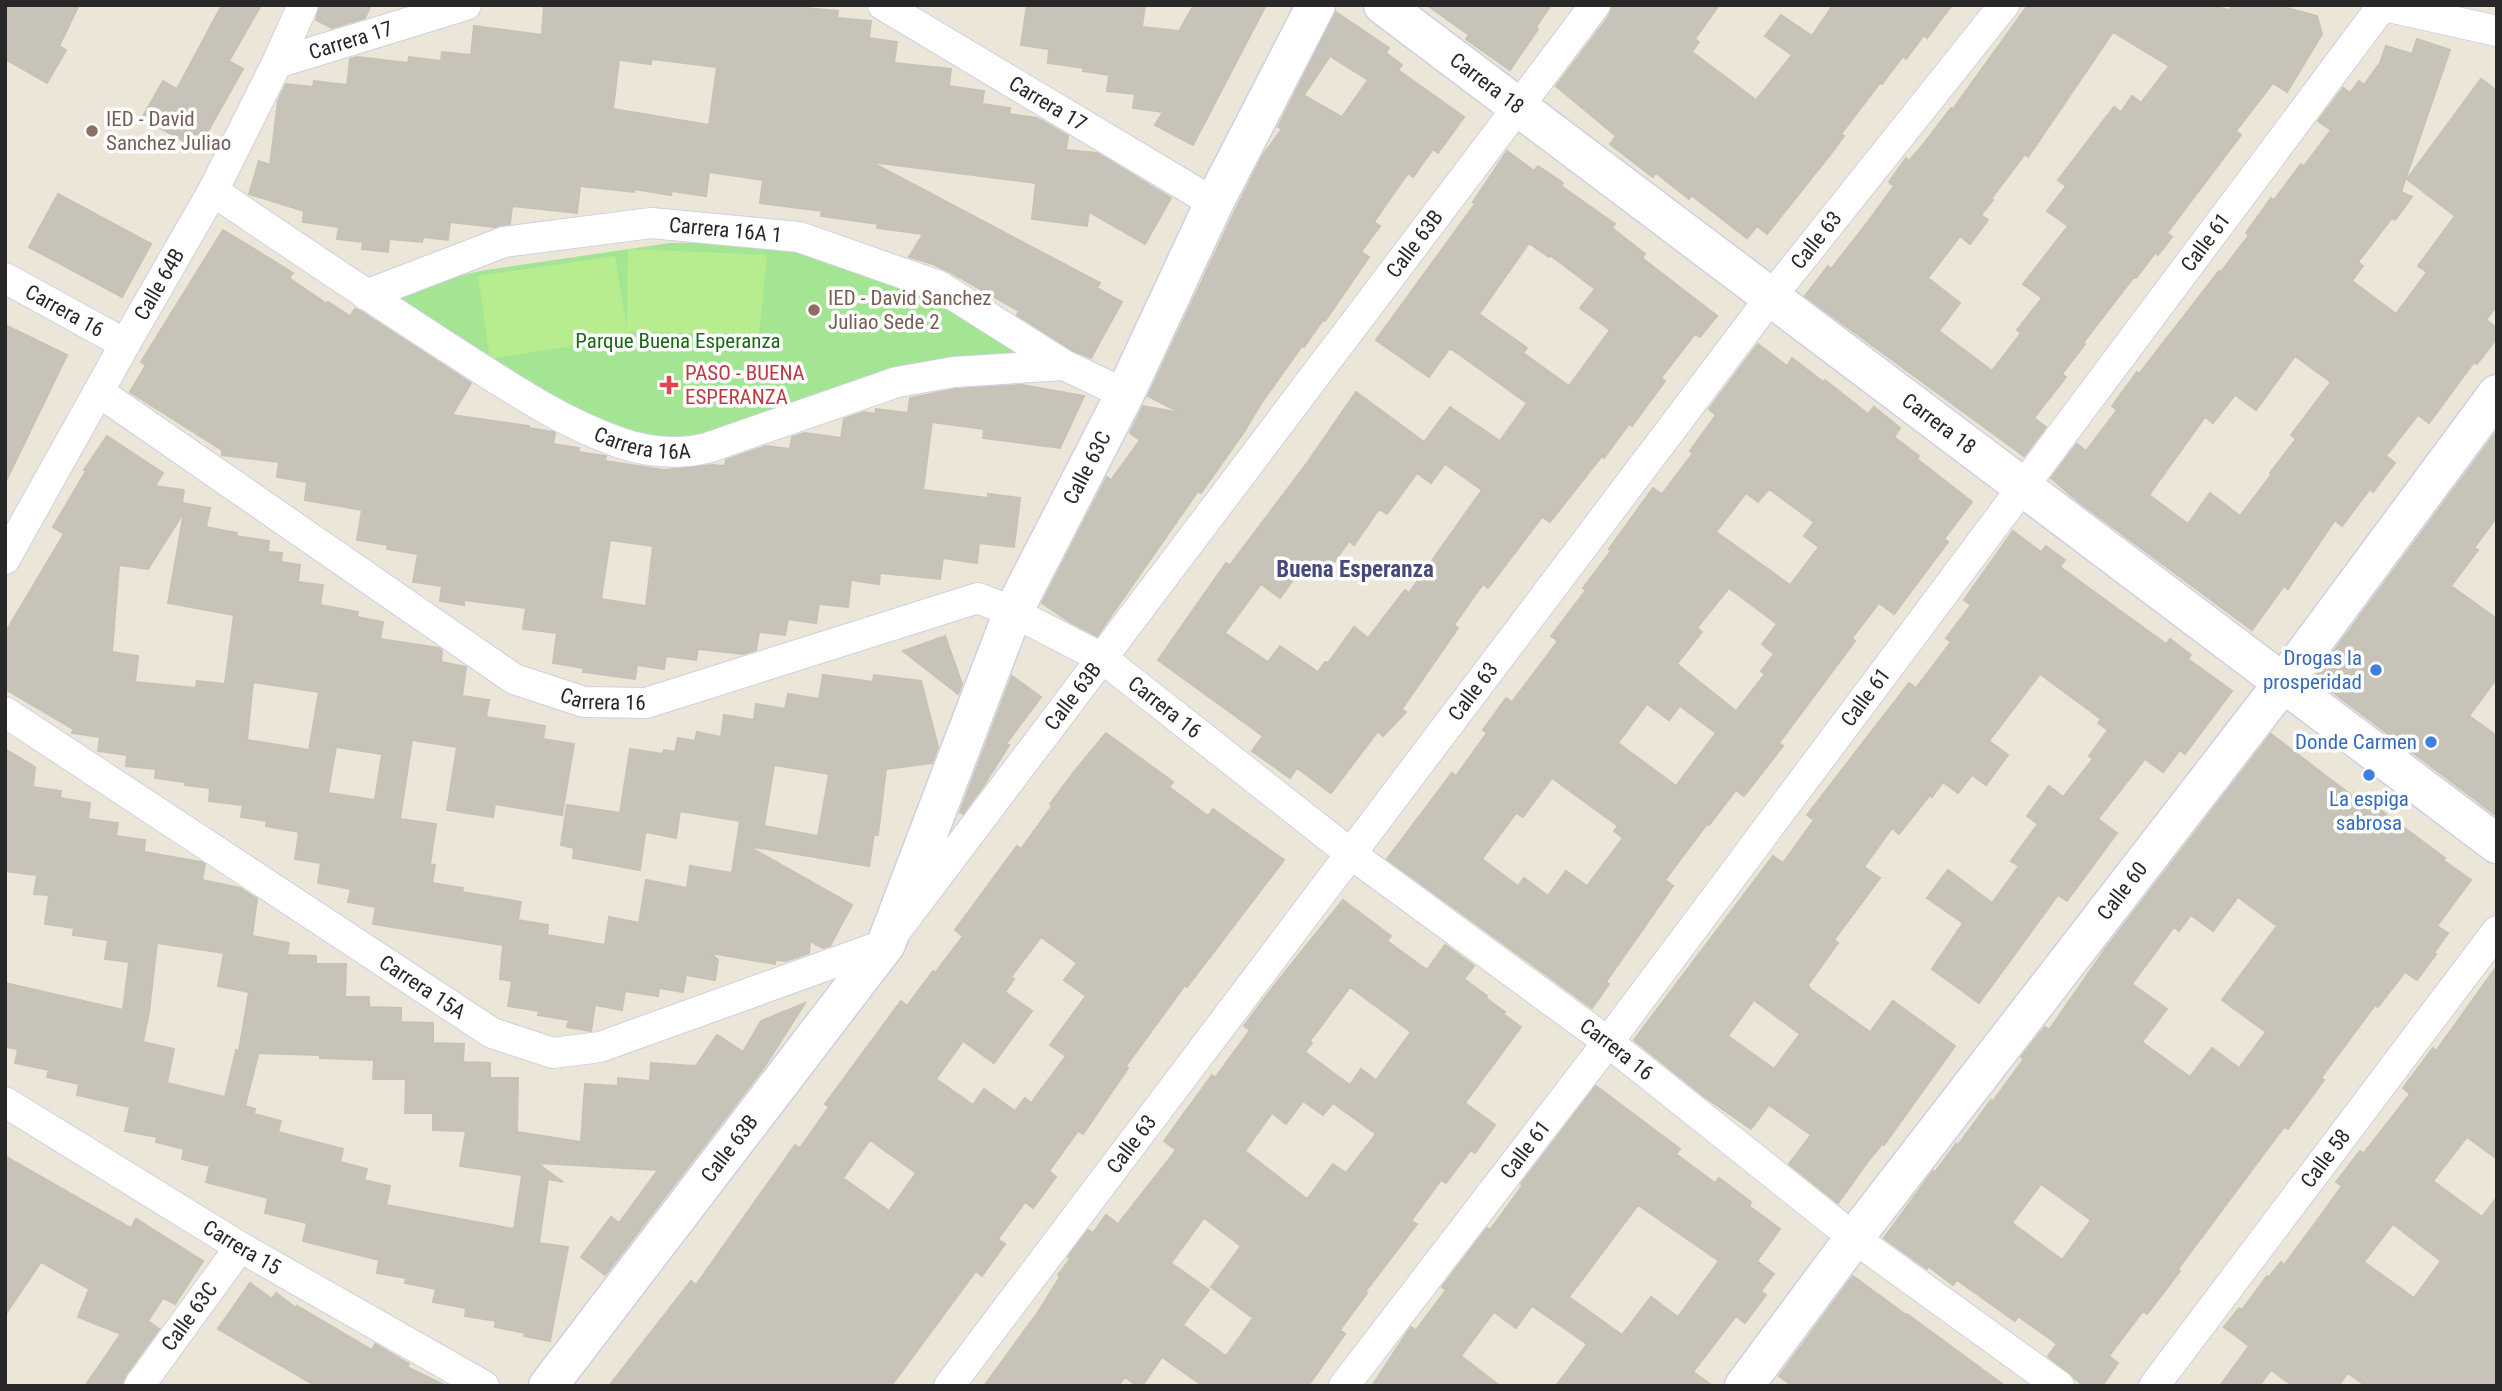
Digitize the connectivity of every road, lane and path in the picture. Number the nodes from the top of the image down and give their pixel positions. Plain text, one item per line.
1 (303, 5) edge
2 (466, 5) edge
3 (883, 5) edge
4 (1316, 5) edge
5 (1383, 5) edge
6 (1595, 5) edge
7 (2004, 5) edge
8 (2382, 6) edge
9 (2497, 31) edge
10 (277, 63) junction
11 (1518, 107) junction
12 (213, 191) junction
13 (1214, 203) junction
14 (5, 278) edge
15 (366, 295) junction
16 (1771, 297) junction
17 (125, 344) junction
18 (1064, 365) junction
19 (99, 392) junction
20 (1125, 394) junction
21 (2497, 394) edge
22 (2023, 487) junction
23 (5, 559) edge
24 (1013, 612) junction
25 (1102, 658) junction
26 (2283, 683) junction
27 (5, 712) edge
28 (2497, 844) edge
29 (1351, 854) junction
30 (2497, 931) edge
31 (886, 944) junction
32 (1608, 1042) junction
33 (5, 1102) edge
34 (1854, 1238) junction
35 (240, 1247) junction
36 (139, 1386) edge
37 (484, 1386) edge
38 (548, 1386) edge
39 (949, 1386) edge
40 (1345, 1386) edge
41 (1744, 1386) edge
42 (2059, 1386) edge
43 (2154, 1386) edge

1 - 10 street, Calle 64B
2 - 10 street, Carrera 17
3 - 13 street, Carrera 17
4 - 13 street, Calle 63C
5 - 11 street, Carrera 18
6 - 11 street, Calle 63B
7 - 16 street, Calle 63
8 - 9 street
8 - 22 street, Calle 61
10 - 12 street, Calle 64B
11 - 16 street, Carrera 18
11 - 25 street, Calle 63B
12 - 15 street, Carrera 16A
12 - 17 street, Calle 64B
13 - 20 street, Calle 63C
14 - 17 street, Carrera 16
15 - 18 street, Carrera 16A 1
15 - 18 street, Carrera 16A
16 - 22 street, Carrera 18
16 - 29 street, Calle 63
17 - 19 street, Calle 64B
18 - 20 street, Carrera 16A
19 - 23 street, Calle 64B
19 - 24 street, Carrera 16
20 - 24 street, Calle 63C
21 - 26 street, Calle 60
22 - 26 street, Carrera 18
22 - 32 street, Calle 61
24 - 25 street, Carrera 16
24 - 31 street, Calle 63C
25 - 29 street, Carrera 16
25 - 31 street, Calle 63B
26 - 28 street, Carrera 18
26 - 34 street, Calle 60
27 - 31 street, Carrera 15A
29 - 32 street, Carrera 16
29 - 39 street, Calle 63
30 - 43 street, Calle 58
31 - 38 street, Calle 63B
32 - 34 street, Carrera 16
32 - 40 street, Calle 61
33 - 35 street, Carrera 15
34 - 41 street, Calle 60
34 - 42 street, Carrera 16
35 - 36 street, Calle 63C
35 - 37 street, Carrera 15

